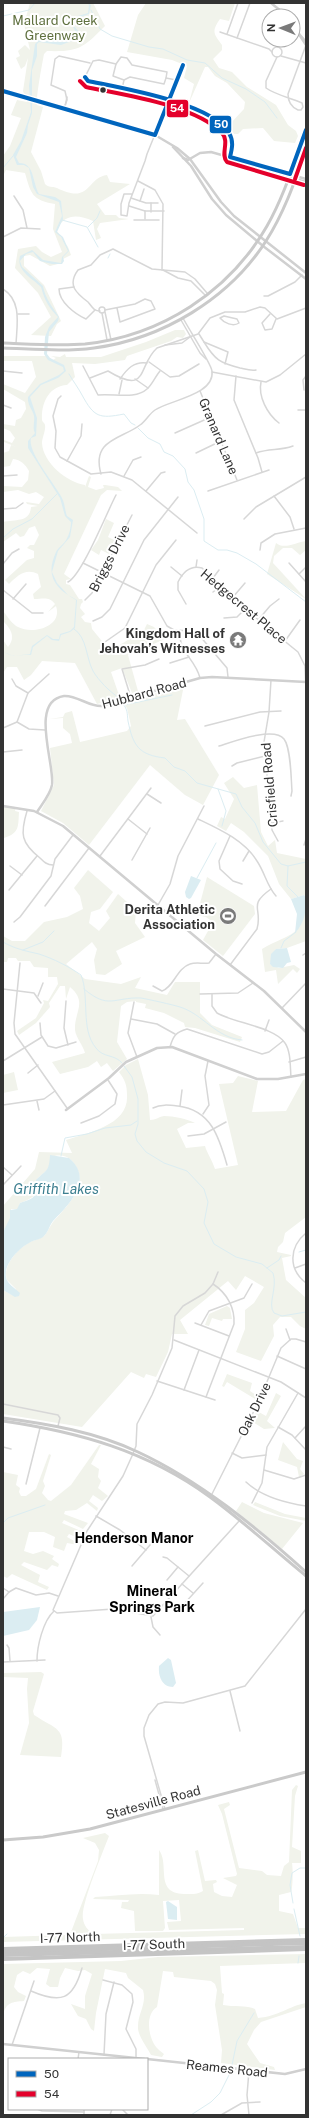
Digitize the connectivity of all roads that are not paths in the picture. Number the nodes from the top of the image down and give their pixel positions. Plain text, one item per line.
1 (238, 3) edge
2 (246, 3) edge
3 (250, 4) edge
4 (220, 32) dead end
5 (227, 34) junction
6 (237, 38) junction
7 (306, 45) edge
8 (279, 48) joint
9 (269, 49) junction
10 (274, 49) junction
11 (272, 52) junction
12 (282, 53) junction
13 (274, 56) junction
14 (280, 56) junction
15 (285, 56) junction
16 (277, 57) junction
17 (274, 60) junction
18 (299, 60) junction
19 (90, 63) junction
20 (306, 63) edge
21 (116, 64) junction
22 (183, 65) dead end
23 (166, 78) junction
24 (124, 80) junction
25 (176, 80) junction
26 (122, 89) junction
27 (3, 91) edge
28 (288, 97) junction
29 (170, 100) junction
30 (64, 108) junction
31 (306, 130) edge
32 (155, 135) junction
33 (173, 147) junction
34 (306, 150) edge
35 (230, 157) junction
36 (183, 158) junction
37 (190, 159) junction
38 (289, 176) junction
39 (296, 178) junction
40 (306, 179) edge
41 (138, 181) junction
42 (306, 182) edge
43 (144, 189) dead end
44 (132, 194) junction
45 (14, 196) dead end
46 (131, 198) junction
47 (140, 201) junction
48 (151, 203) junction
49 (158, 203) dead end
50 (128, 206) junction
51 (145, 211) junction
52 (164, 211) junction
53 (151, 212) junction
54 (134, 220) dead end
55 (145, 220) junction
56 (159, 220) dead end
57 (27, 228) junction
58 (40, 229) dead end
59 (3, 237) edge
60 (260, 237) junction
61 (266, 241) junction
62 (257, 242) junction
63 (263, 246) junction
64 (162, 270) junction
65 (306, 271) edge
66 (302, 275) junction
67 (194, 278) junction
68 (306, 278) edge
69 (192, 281) junction
70 (74, 287) junction
71 (3, 289) edge
72 (207, 295) junction
73 (264, 296) dead end
74 (117, 308) junction
75 (306, 308) edge
76 (95, 310) junction
77 (105, 311) junction
78 (101, 312) junction
79 (18, 314) junction
80 (29, 314) dead end
81 (218, 314) junction
82 (270, 314) junction
83 (182, 318) junction
84 (220, 318) junction
85 (276, 319) junction
86 (108, 326) junction
87 (104, 327) junction
88 (198, 334) junction
89 (191, 337) junction
90 (109, 340) junction
91 (204, 342) junction
92 (3, 343) edge
93 (16, 344) junction
94 (3, 348) edge
95 (306, 354) edge
96 (148, 362) junction
97 (200, 364) dead end
98 (224, 364) junction
99 (83, 366) dead end
100 (256, 370) dead end
101 (3, 371) edge
102 (160, 371) junction
103 (212, 372) junction
104 (22, 373) dead end
105 (236, 376) junction
106 (306, 376) edge
107 (90, 378) junction
108 (135, 379) junction
109 (121, 380) junction
110 (261, 382) junction
111 (148, 388) junction
112 (304, 390) dead end
113 (200, 391) junction
114 (119, 394) junction
115 (61, 396) dead end
116 (3, 405) edge
117 (11, 408) dead end
118 (298, 410) dead end
119 (306, 410) edge
120 (211, 417) junction
121 (279, 423) dead end
122 (82, 424) dead end
123 (175, 433) dead end
124 (221, 441) junction
125 (293, 446) dead end
126 (196, 453) dead end
127 (256, 453) junction
128 (141, 457) dead end
129 (67, 461) junction
130 (269, 470) dead end
131 (165, 472) dead end
132 (262, 472) junction
133 (17, 474) dead end
134 (101, 474) junction
135 (3, 476) edge
136 (124, 476) junction
137 (305, 477) edge
138 (237, 480) junction
139 (306, 480) edge
140 (146, 491) junction
141 (208, 491) dead end
142 (116, 494) dead end
143 (274, 496) junction
144 (178, 497) dead end
145 (23, 504) dead end
146 (168, 509) junction
147 (3, 510) edge
148 (132, 515) dead end
149 (244, 519) dead end
150 (306, 528) edge
151 (294, 530) junction
152 (197, 533) dead end
153 (176, 540) dead end
154 (19, 549) dead end
155 (260, 550) dead end
156 (196, 560) dead end
157 (83, 563) junction
158 (289, 563) dead end
159 (3, 564) edge
160 (171, 567) dead end
161 (196, 567) junction
162 (306, 567) edge
163 (218, 570) dead end
164 (102, 573) junction
165 (299, 574) junction
166 (182, 576) junction
167 (213, 578) junction
168 (68, 582) dead end
169 (123, 582) junction
170 (306, 582) edge
171 (245, 583) dead end
172 (26, 584) dead end
173 (221, 586) junction
174 (3, 590) edge
175 (143, 592) junction
176 (213, 592) dead end
177 (233, 597) junction
178 (13, 599) junction
179 (85, 600) dead end
180 (279, 600) dead end
181 (186, 604) dead end
182 (245, 609) junction
183 (43, 613) dead end
184 (224, 618) dead end
185 (259, 620) junction
186 (300, 620) dead end
187 (94, 622) dead end
188 (180, 630) junction
189 (285, 641) junction
190 (105, 642) dead end
191 (190, 658) junction
192 (159, 659) dead end
193 (170, 662) dead end
194 (305, 665) edge
195 (49, 674) dead end
196 (228, 677) junction
197 (200, 678) junction
198 (12, 679) dead end
199 (271, 680) junction
200 (306, 682) edge
201 (306, 690) edge
202 (28, 693) junction
203 (131, 698) junction
204 (281, 711) dead end
205 (269, 712) junction
206 (17, 722) junction
207 (205, 726) dead end
208 (3, 728) edge
209 (46, 730) junction
210 (265, 734) junction
211 (219, 746) dead end
212 (22, 750) dead end
213 (3, 751) edge
214 (265, 756) junction
215 (232, 766) dead end
216 (151, 788) dead end
217 (147, 794) junction
218 (291, 796) dead end
219 (161, 803) dead end
220 (3, 806) edge
221 (204, 806) dead end
222 (27, 809) junction
223 (37, 812) junction
224 (128, 819) junction
225 (198, 819) junction
226 (283, 821) dead end
227 (271, 823) junction
228 (150, 828) dead end
229 (147, 834) junction
230 (73, 835) junction
231 (230, 836) junction
232 (306, 839) edge
233 (278, 841) dead end
234 (304, 845) dead end
235 (89, 848) junction
236 (249, 851) junction
237 (37, 856) junction
238 (100, 856) junction
239 (132, 860) dead end
240 (243, 861) dead end
241 (53, 865) junction
242 (10, 866) dead end
243 (22, 875) junction
244 (242, 884) dead end
245 (271, 889) junction
246 (9, 890) dead end
247 (276, 896) dead end
248 (158, 905) junction
249 (45, 906) dead end
250 (14, 922) dead end
251 (216, 954) junction
252 (306, 954) edge
253 (303, 955) dead end
254 (20, 963) dead end
255 (230, 964) junction
256 (43, 983) dead end
257 (253, 983) junction
258 (306, 983) edge
259 (153, 986) dead end
260 (3, 989) edge
261 (17, 990) junction
262 (200, 994) dead end
263 (212, 994) junction
264 (38, 996) junction
265 (66, 1001) dead end
266 (134, 1002) dead end
267 (41, 1003) dead end
268 (282, 1008) junction
269 (131, 1019) junction
270 (269, 1020) dead end
271 (40, 1023) dead end
272 (265, 1031) junction
273 (306, 1032) edge
274 (175, 1034) junction
275 (42, 1037) junction
276 (283, 1041) junction
277 (76, 1042) dead end
278 (68, 1045) junction
279 (24, 1047) junction
280 (170, 1047) junction
281 (137, 1057) junction
282 (306, 1057) edge
283 (3, 1061) edge
284 (208, 1061) junction
285 (289, 1062) junction
286 (38, 1065) junction
287 (28, 1073) dead end
288 (306, 1074) edge
289 (291, 1078) junction
290 (108, 1080) junction
291 (182, 1090) dead end
292 (56, 1091) junction
293 (38, 1101) junction
294 (3, 1105) edge
295 (180, 1106) junction
296 (154, 1108) dead end
297 (67, 1109) joint
298 (39, 1110) dead end
299 (202, 1114) junction
300 (226, 1122) dead end
301 (80, 1123) dead end
302 (213, 1129) junction
303 (188, 1136) dead end
304 (227, 1165) dead end
305 (20, 1166) dead end
306 (3, 1167) edge
307 (12, 1175) junction
308 (3, 1185) edge
309 (306, 1233) edge
310 (306, 1264) edge
311 (295, 1268) junction
312 (218, 1272) dead end
313 (306, 1283) edge
314 (213, 1284) junction
315 (252, 1284) dead end
316 (231, 1303) junction
317 (195, 1323) dead end
318 (201, 1326) junction
319 (286, 1329) dead end
320 (229, 1337) junction
321 (174, 1340) junction
322 (290, 1340) junction
323 (306, 1342) edge
324 (199, 1350) junction
325 (277, 1356) junction
326 (221, 1359) junction
327 (306, 1370) edge
328 (269, 1377) junction
329 (157, 1381) junction
330 (184, 1390) junction
331 (298, 1393) junction
332 (206, 1397) junction
333 (306, 1398) edge
334 (215, 1400) dead end
335 (3, 1404) edge
336 (3, 1418) edge
337 (3, 1421) edge
338 (41, 1427) junction
339 (278, 1427) junction
340 (305, 1427) dead end
341 (57, 1428) junction
342 (295, 1438) junction
343 (3, 1447) edge
344 (11, 1449) dead end
345 (306, 1450) edge
346 (134, 1452) junction
347 (232, 1453) junction
348 (266, 1454) junction
349 (264, 1470) junction
350 (306, 1475) edge
351 (246, 1482) dead end
352 (26, 1484) dead end
353 (259, 1491) junction
354 (212, 1494) junction
355 (252, 1503) dead end
356 (306, 1506) edge
357 (96, 1516) junction
358 (240, 1520) junction
359 (156, 1538) dead end
360 (146, 1550) junction
361 (162, 1557) dead end
362 (132, 1566) dead end
363 (178, 1567) junction
364 (306, 1572) edge
365 (189, 1576) junction
366 (306, 1576) edge
367 (167, 1580) dead end
368 (203, 1583) dead end
369 (182, 1584) junction
370 (3, 1588) edge
371 (9, 1592) junction
372 (193, 1593) junction
373 (58, 1596) junction
374 (3, 1599) edge
375 (184, 1604) dead end
376 (306, 1609) edge
377 (54, 1611) junction
378 (151, 1616) junction
379 (160, 1636) dead end
380 (7, 1645) dead end
381 (45, 1660) dead end
382 (37, 1661) junction
383 (3, 1662) edge
384 (10, 1662) junction
385 (230, 1691) junction
386 (240, 1730) dead end
387 (306, 1772) edge
388 (164, 1809) junction
389 (3, 1840) edge
390 (306, 1941) edge
391 (306, 1948) edge
392 (3, 1950) edge
393 (3, 1955) edge
394 (3, 1959) edge
395 (82, 1968) dead end
396 (103, 1980) dead end
397 (34, 1981) dead end
398 (114, 1982) junction
399 (31, 1991) junction
400 (3, 2044) edge
401 (12, 2045) junction
402 (79, 2052) junction
403 (104, 2055) junction
404 (78, 2058) edge
405 (136, 2058) joint
406 (148, 2059) edge
407 (306, 2069) edge
408 (250, 2070) junction
409 (247, 2102) junction
410 (260, 2102) dead end
411 (40, 2110) edge
412 (84, 2114) edge
413 (221, 2115) edge
414 (249, 2115) edge

1 - 5 street
2 - 3 street
3 - 6 street
4 - 5 street
5 - 6 street
6 - 9 street
7 - 18 street
8 - 10 street
8 - 12 street
9 - 10 street
9 - 11 street
10 - 11 street
11 - 13 street
12 - 14 street
12 - 15 street
13 - 16 street
13 - 17 street
14 - 15 street
14 - 16 street
15 - 18 street
16 - 17 street
17 - 28 street
18 - 20 street
18 - 28 street
19 - 21 street
19 - 26 street
19 - 30 street
21 - 23 street
21 - 24 street
22 - 25 street
23 - 24 street
23 - 25 street
24 - 26 street
25 - 29 street
26 - 29 street
27 - 30 main road
28 - 28 street
29 - 32 street
29 - 35 street
30 - 32 main road
31 - 38 main road
32 - 33 main road
32 - 41 street
33 - 36 main road
33 - 37 main road
34 - 39 main road
35 - 37 main road
35 - 38 main road
36 - 37 main road
36 - 62 main road
37 - 60 main road
38 - 39 main road
38 - 60 main road
39 - 40 main road
39 - 42 main road
39 - 61 main road
41 - 44 street
41 - 52 street
43 - 47 street
44 - 46 street
44 - 50 street
45 - 57 street
46 - 47 street
46 - 50 street
47 - 48 street
48 - 49 street
48 - 53 street
50 - 51 street
51 - 53 street
51 - 55 street
52 - 53 street
52 - 64 street
54 - 55 street
55 - 56 street
57 - 58 street
57 - 59 street
60 - 61 main road
60 - 62 main road
61 - 63 main road
61 - 65 main road
62 - 63 main road
62 - 72 main road
63 - 66 main road
63 - 83 main road
64 - 67 street
64 - 69 street
64 - 70 street
66 - 68 main road
66 - 73 street
67 - 69 street
67 - 72 street
69 - 72 street
70 - 76 street
70 - 76 street
71 - 79 street
72 - 90 main road
74 - 74 street
74 - 77 street
75 - 85 street
76 - 78 street
77 - 78 street
77 - 78 street
77 - 86 street
78 - 87 street
79 - 80 street
79 - 93 street
81 - 82 street
81 - 84 street
81 - 88 street
82 - 85 street
82 - 85 street
83 - 89 street
83 - 94 main road
84 - 84 street
86 - 87 street
86 - 90 street
87 - 90 street
88 - 89 street
88 - 91 street
89 - 96 street
89 - 103 street
90 - 93 main road
91 - 98 street
91 - 98 street
92 - 93 main road
95 - 110 street
96 - 102 street
96 - 108 street
96 - 109 street
97 - 102 street
98 - 100 street
99 - 107 street
101 - 104 street
102 - 111 street
103 - 105 street
103 - 113 street
105 - 110 street
105 - 127 street
106 - 112 street
107 - 109 street
107 - 114 street
108 - 109 street
108 - 111 street
109 - 114 street
110 - 121 street
111 - 114 street
113 - 120 street, Granard Lane
113 - 134 street
115 - 129 street
116 - 117 street
118 - 119 street
120 - 123 street
120 - 124 street, Granard Lane
122 - 129 street
124 - 126 street
124 - 138 street, Granard Lane
125 - 127 street
127 - 132 street
128 - 136 street
129 - 134 street
130 - 132 street
131 - 140 street
132 - 138 street
133 - 135 street
134 - 136 street
136 - 140 street
137 - 139 street
137 - 143 street
138 - 141 street
140 - 146 street
142 - 157 street
143 - 149 street
143 - 151 street
144 - 146 street
145 - 147 street
146 - 152 street
146 - 169 street
148 - 164 street, Briggs Drive
150 - 151 street
151 - 155 street
153 - 175 street
154 - 159 street
156 - 161 street
157 - 164 street
157 - 168 street
158 - 165 street
160 - 166 street
161 - 166 street, Hedgecrest Place
161 - 167 street, Hedgecrest Place
162 - 165 street
163 - 167 street
164 - 169 street
164 - 179 street, Briggs Drive
165 - 170 street
166 - 181 street, Hedgecrest Place
167 - 173 street, Hedgecrest Place
169 - 175 street
169 - 187 street
171 - 177 street
172 - 178 street
173 - 176 street
173 - 177 street, Hedgecrest Place
174 - 178 street
175 - 188 street
175 - 190 street
177 - 182 street, Hedgecrest Place
178 - 183 street
180 - 185 street
182 - 184 street
182 - 185 street, Hedgecrest Place
185 - 189 street, Hedgecrest Place
186 - 189 street
188 - 191 street
188 - 196 street
189 - 194 street, Hedgecrest Place
191 - 193 street
191 - 197 street
192 - 203 street
194 - 200 street, Hedgecrest Place
195 - 202 street
196 - 197 main road, Hubbard Road
196 - 199 main road, Hubbard Road
197 - 203 main road, Hubbard Road
198 - 202 street
199 - 200 main road, Hubbard Road
199 - 205 street, Crisfield Road
200 - 201 street, Hedgecrest Place
202 - 206 street
203 - 209 main road, Hubbard Road
204 - 205 street
205 - 207 street
205 - 210 street, Crisfield Road
206 - 208 street
206 - 209 street
209 - 223 main road, Hubbard Road
210 - 211 street
210 - 214 street, Crisfield Road
210 - 218 street
212 - 213 street
214 - 215 street
214 - 227 street, Crisfield Road
216 - 217 street
217 - 219 street
217 - 224 street
220 - 222 main road
221 - 225 street
222 - 223 main road
222 - 237 street
223 - 230 main road
224 - 229 street
224 - 238 street
225 - 231 street
225 - 248 street
226 - 227 street
227 - 233 street, Crisfield Road
228 - 229 street
229 - 239 street
230 - 235 main road
230 - 241 street
231 - 236 street
231 - 244 street
232 - 234 street
235 - 238 main road
235 - 249 street
236 - 240 street
236 - 245 street
237 - 241 street
237 - 243 street
238 - 248 main road
241 - 250 street
242 - 243 street
243 - 246 street
245 - 247 street
245 - 255 street
248 - 251 main road
251 - 255 main road
251 - 259 street
252 - 253 street
254 - 261 street
255 - 257 main road
256 - 264 street
257 - 263 street
257 - 268 main road
258 - 268 street
260 - 261 street
261 - 264 street
261 - 279 street
262 - 263 street
263 - 272 street
264 - 267 street
265 - 278 street
266 - 269 street
268 - 273 main road
269 - 274 street
269 - 281 street
270 - 272 street
271 - 275 street
272 - 276 street
274 - 276 street
274 - 280 street
275 - 278 street
275 - 279 street
276 - 285 street
277 - 278 street
279 - 283 street
279 - 286 street
280 - 281 main road
280 - 284 main road
281 - 290 main road
282 - 285 street
284 - 289 main road
284 - 299 street
285 - 289 street
286 - 287 street
286 - 292 street
288 - 289 main road
290 - 297 main road
290 - 301 street
291 - 295 street
292 - 293 street
292 - 297 street
293 - 294 street
293 - 298 street
295 - 296 street
295 - 299 street
299 - 302 street
300 - 302 street
302 - 303 street
302 - 304 street
305 - 307 street
306 - 307 street
307 - 308 street
309 - 311 street
310 - 311 street
311 - 313 street
312 - 314 street
314 - 316 street
314 - 321 street
315 - 316 street
316 - 318 street
316 - 320 street
317 - 318 street
318 - 320 street
319 - 322 street
320 - 326 street
321 - 324 street
321 - 329 street
322 - 323 street
322 - 325 street, Oak Drive
324 - 326 street
324 - 330 street
325 - 327 street
325 - 328 street, Oak Drive
326 - 328 street
326 - 332 street
328 - 331 street
328 - 347 street, Oak Drive
329 - 330 street
329 - 346 street
330 - 332 street
331 - 333 street
331 - 339 street
332 - 334 street
335 - 341 street
336 - 341 main road
337 - 338 main road
338 - 341 main road
338 - 352 street
339 - 342 street
339 - 348 street
340 - 342 street
341 - 346 main road
342 - 345 street
343 - 344 street
346 - 354 main road
346 - 357 street
346 - 358 main road
347 - 348 street
347 - 354 street, Oak Drive
348 - 349 street
349 - 350 street
349 - 353 street
351 - 353 street
353 - 355 street
353 - 356 street
354 - 358 main road
357 - 360 street
357 - 373 street
358 - 364 main road
358 - 365 street
358 - 366 main road
359 - 360 street
360 - 362 street
361 - 363 street
363 - 365 street
363 - 367 street
365 - 369 street
368 - 372 street
369 - 372 street
369 - 378 street
370 - 371 street
371 - 373 street
371 - 374 street
372 - 375 street
373 - 377 street
376 - 385 street
377 - 378 street
377 - 382 street
378 - 379 street
380 - 384 street
381 - 382 street
382 - 384 street
383 - 384 street
385 - 386 street
385 - 388 street
387 - 388 main road, Statesville Road
388 - 389 main road, Statesville Road
390 - 392 highway, I-77 North
391 - 393 highway
391 - 394 highway, I-77 South
395 - 399 street
396 - 398 street
397 - 399 street
398 - 403 street
398 - 405 street
399 - 401 street
400 - 401 main road, Reames Road
401 - 402 main road, Reames Road
402 - 403 main road, Reames Road
402 - 404 street
403 - 405 main road, Reames Road
406 - 408 main road, Reames Road
407 - 408 main road, Reames Road
408 - 409 street
409 - 410 street
409 - 413 street
409 - 414 street
411 - 412 street

